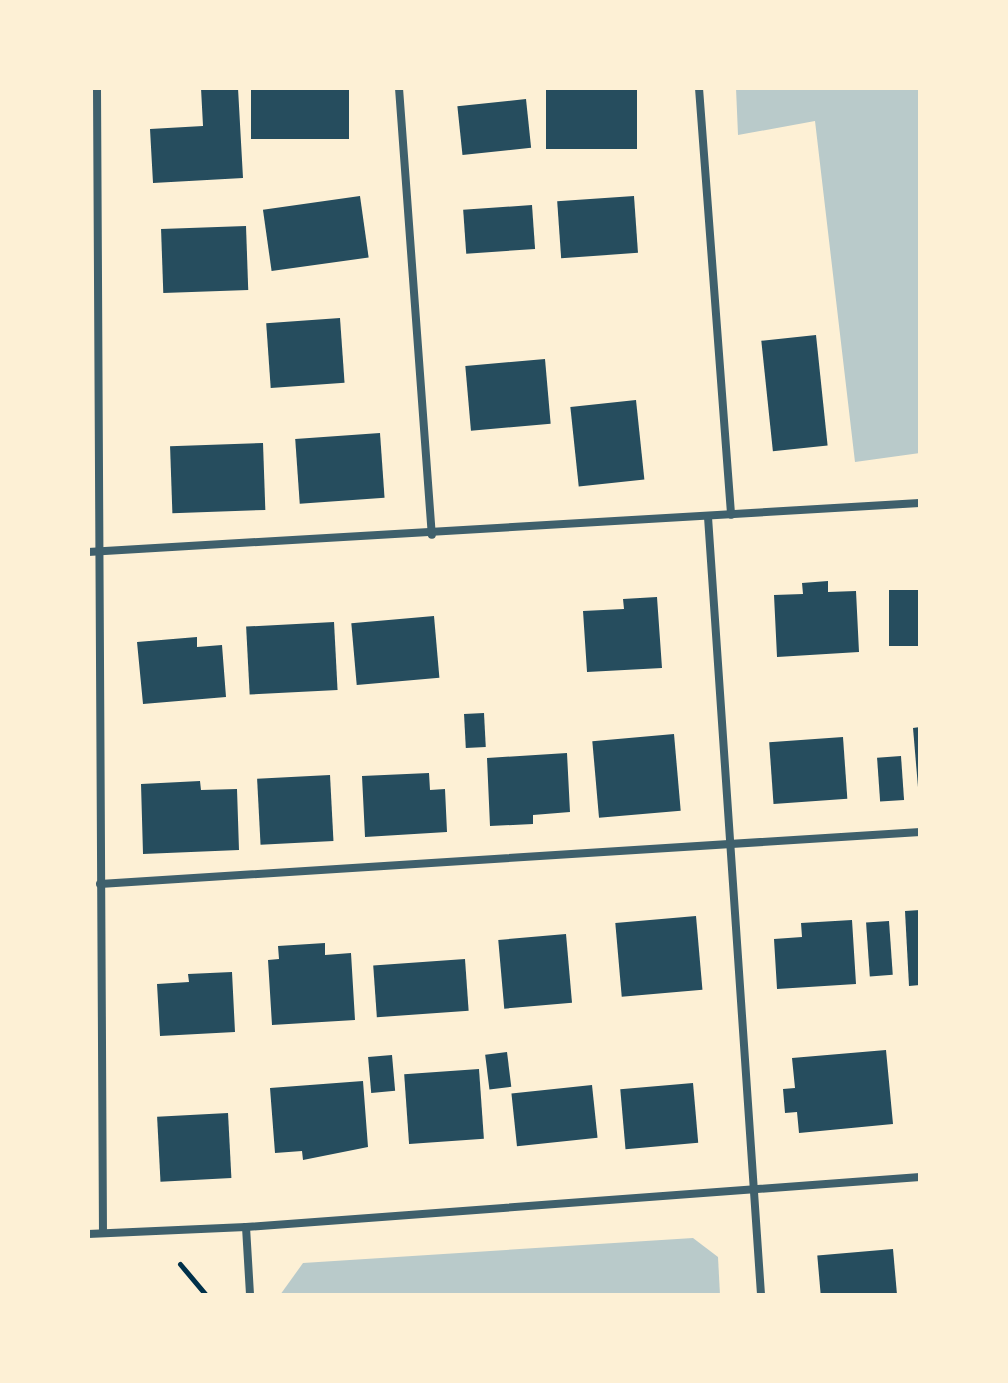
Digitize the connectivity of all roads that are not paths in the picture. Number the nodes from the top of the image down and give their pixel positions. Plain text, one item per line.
1 (97, 88) edge
2 (399, 88) edge
3 (699, 88) edge
4 (920, 503) edge
5 (731, 515) junction
6 (708, 517) junction
7 (432, 535) junction
8 (88, 552) edge
9 (99, 552) junction
10 (920, 832) edge
11 (730, 848) junction
12 (100, 884) junction
13 (920, 1177) edge
14 (754, 1190) junction
15 (246, 1227) junction
16 (103, 1233) junction
17 (88, 1234) edge
18 (250, 1295) edge
19 (761, 1295) edge

1 - 9 street
2 - 7 street
3 - 5 street
4 - 5 street
5 - 6 street
6 - 7 street
6 - 11 street
7 - 9 street
8 - 9 street
9 - 12 street
10 - 11 street
11 - 12 street
11 - 14 street
12 - 16 street
13 - 14 street
14 - 15 street
14 - 19 street
15 - 16 street
15 - 18 street
16 - 17 street

